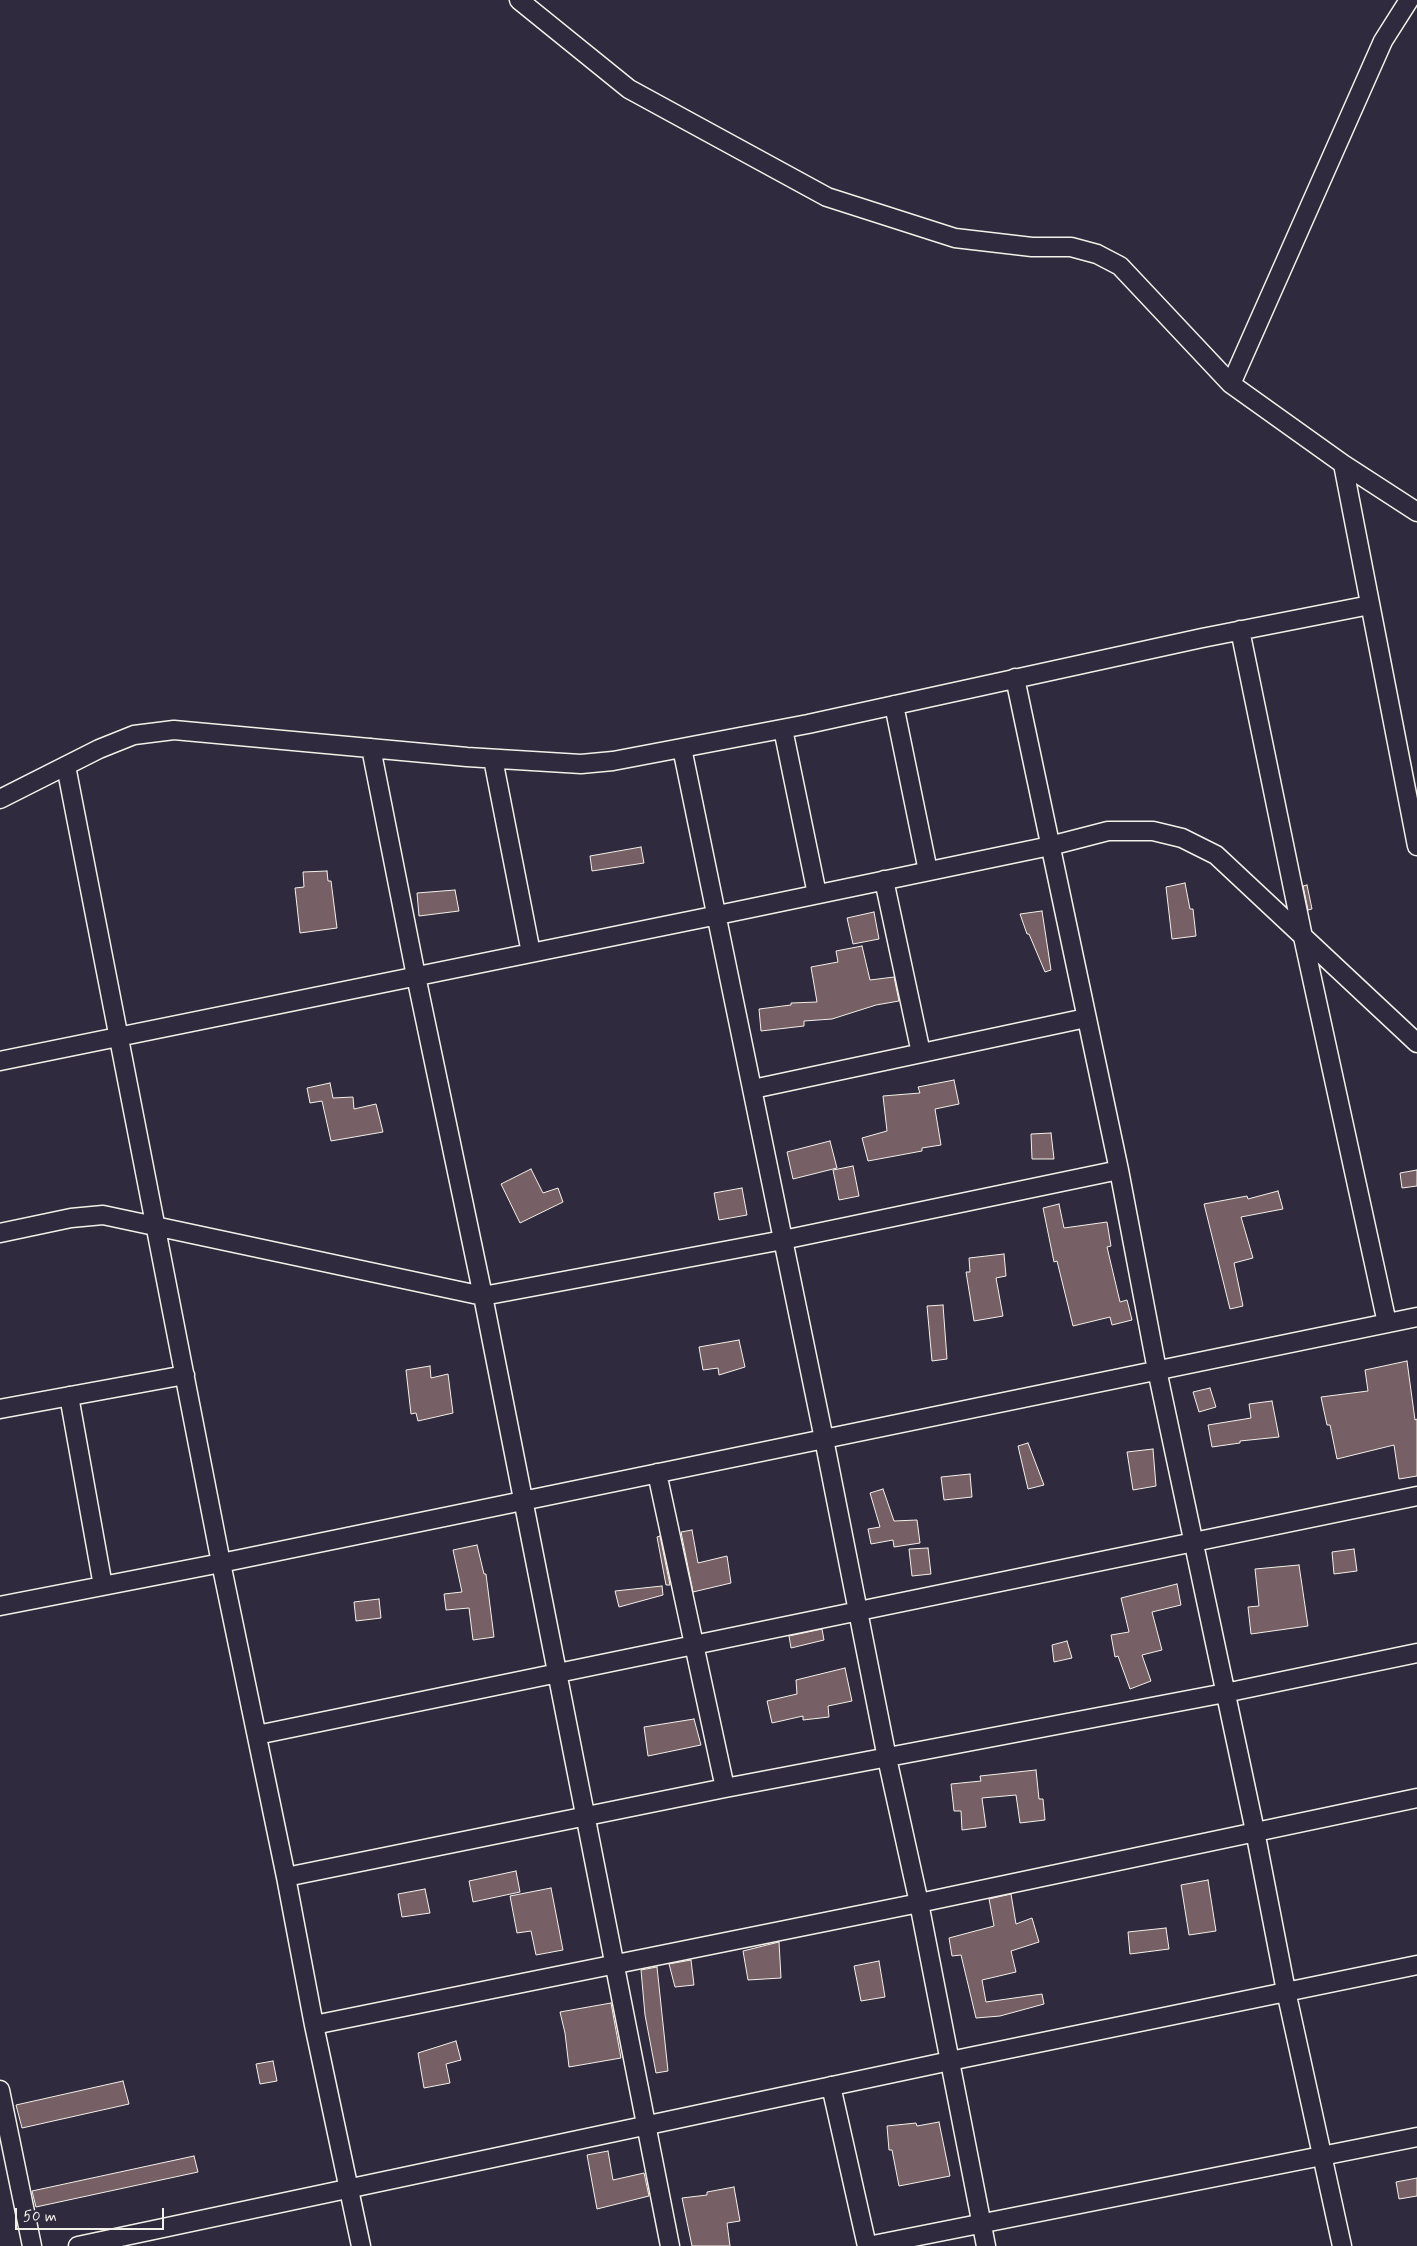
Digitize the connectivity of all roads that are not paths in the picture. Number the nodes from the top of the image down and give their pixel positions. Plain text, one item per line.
1 (519, 0) edge
2 (1409, 0) edge
3 (1230, 384) junction
4 (1342, 464) junction
5 (1417, 512) edge
6 (1370, 605) junction
7 (1240, 630) junction
8 (1015, 678) junction
9 (894, 705) junction
10 (783, 729) junction
11 (371, 748) junction
12 (682, 748) junction
13 (493, 759) junction
14 (66, 766) junction
15 (1410, 771) edge
16 (0, 799) edge
17 (1050, 846) junction
18 (1417, 846) edge
19 (928, 871) junction
20 (884, 880) junction
21 (817, 894) junction
22 (718, 915) junction
23 (1303, 937) junction
24 (531, 953) junction
25 (416, 976) junction
26 (1086, 1018) junction
27 (120, 1037) junction
28 (1417, 1043) edge
29 (921, 1053) junction
30 (0, 1061) edge
31 (753, 1089) junction
32 (1119, 1170) junction
33 (157, 1228) junction
34 (0, 1233) edge
35 (783, 1240) junction
36 (483, 1296) junction
37 (1417, 1317) edge
38 (1387, 1323) junction
39 (1157, 1370) junction
40 (185, 1375) junction
41 (69, 1396) junction
42 (0, 1409) edge
43 (824, 1439) junction
44 (657, 1473) junction
45 (1417, 1496) edge
46 (522, 1500) junction
47 (1195, 1542) junction
48 (221, 1563) junction
49 (103, 1586) junction
50 (0, 1606) edge
51 (859, 1611) junction
52 (694, 1644) junction
53 (1417, 1653) edge
54 (557, 1672) junction
55 (1225, 1693) junction
56 (257, 1735) junction
57 (887, 1758) junction
58 (725, 1788) junction
59 (1417, 1798) edge
60 (586, 1817) junction
61 (1255, 1831) junction
62 (286, 1876) junction
63 (919, 1903) junction
64 (616, 1964) junction
65 (1417, 1965) edge
66 (1286, 1991) junction
67 (314, 2025) junction
68 (950, 2061) junction
69 (832, 2086) junction
70 (0, 2090) edge
71 (646, 2125) junction
72 (1417, 2137) edge
73 (1323, 2156) junction
74 (348, 2189) junction
75 (982, 2223) junction
76 (32, 2246) edge
77 (78, 2246) edge
78 (361, 2246) edge
79 (670, 2246) edge
80 (868, 2246) edge
81 (986, 2246) edge
82 (1342, 2246) edge

1 - 3 street
2 - 3 street
3 - 4 street
4 - 5 street
4 - 6 street
6 - 7 street
6 - 15 street
7 - 8 street
7 - 23 street
8 - 9 street
8 - 17 street
9 - 10 street
9 - 19 street
10 - 12 street
10 - 21 street
11 - 13 street
11 - 14 street
11 - 25 street
12 - 13 street
12 - 22 street
13 - 24 street
14 - 16 street
14 - 27 street
15 - 18 street
17 - 19 street
17 - 23 street
17 - 26 street
19 - 20 street
20 - 21 street
20 - 29 street
21 - 22 street
22 - 24 street
22 - 31 street
23 - 28 street
23 - 38 street
24 - 25 street
25 - 27 street
25 - 36 street
26 - 29 street
26 - 32 street
27 - 30 street
27 - 33 street
29 - 31 street
31 - 35 street
32 - 35 street
32 - 39 street
33 - 34 street
33 - 36 street
33 - 40 street
35 - 36 street
35 - 43 street
36 - 46 street
37 - 38 street
38 - 39 street
39 - 43 street
39 - 47 street
40 - 41 street
40 - 48 street
41 - 42 street
41 - 49 street
43 - 44 street
43 - 51 street
44 - 46 street
44 - 52 street
45 - 47 street
46 - 48 street
46 - 54 street
47 - 51 street
47 - 55 street
48 - 49 street
48 - 56 street
49 - 50 street
51 - 52 street
51 - 57 street
52 - 54 street
52 - 58 street
53 - 55 street
54 - 56 street
54 - 60 street
55 - 57 street
55 - 61 street
56 - 62 street
57 - 58 street
57 - 63 street
58 - 60 street
59 - 61 street
60 - 62 street
60 - 64 street
61 - 63 street
61 - 66 street
62 - 67 street
63 - 64 street
63 - 68 street
64 - 67 street
64 - 71 street
65 - 66 street
66 - 68 street
66 - 73 street
67 - 74 street
68 - 69 street
68 - 75 street
69 - 71 street
69 - 80 street
70 - 76 street
71 - 74 street
71 - 79 street
72 - 73 street
73 - 75 street
73 - 82 street
74 - 77 street
74 - 78 street
75 - 80 street
75 - 81 street

